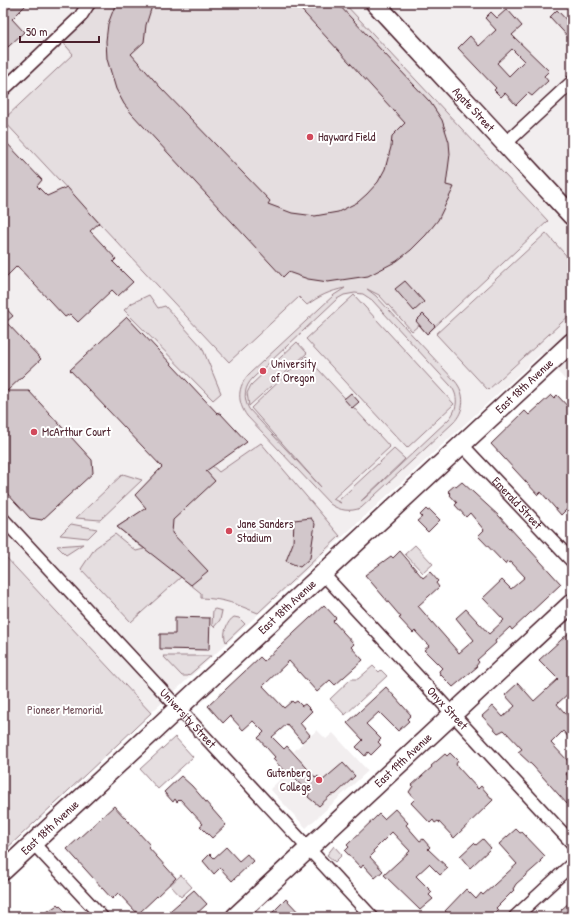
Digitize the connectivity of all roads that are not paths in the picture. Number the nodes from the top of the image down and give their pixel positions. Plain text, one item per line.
1 (89, 3) edge
2 (375, 3) edge
3 (572, 82) edge
4 (3, 90) edge
5 (505, 144) junction
6 (572, 216) edge
7 (572, 342) edge
8 (462, 445) junction
9 (3, 519) edge
10 (572, 561) edge
11 (323, 574) junction
12 (572, 603) edge
13 (178, 708) junction
14 (453, 715) junction
15 (33, 843) junction
16 (572, 843) edge
17 (309, 849) junction
18 (572, 864) edge
19 (3, 871) edge
20 (102, 917) edge
21 (235, 917) edge
22 (372, 917) edge
23 (515, 917) edge

1 - 4 street
2 - 5 street, Agate Street
3 - 5 street
5 - 6 street, Agate Street
7 - 8 street, East 18th Avenue
8 - 10 street, Emerald Street
8 - 11 street, East 18th Avenue
9 - 13 street, University Street
11 - 13 street, East 18th Avenue
11 - 14 street, Onyx Street
12 - 14 street, East 19th Avenue
13 - 15 street, East 18th Avenue
13 - 17 street, University Street
14 - 16 street, Onyx Street
14 - 17 street, East 19th Avenue
15 - 19 street, East 18th Avenue
15 - 20 street
17 - 21 street, East 19th Avenue
17 - 22 street, University Street
18 - 23 street

